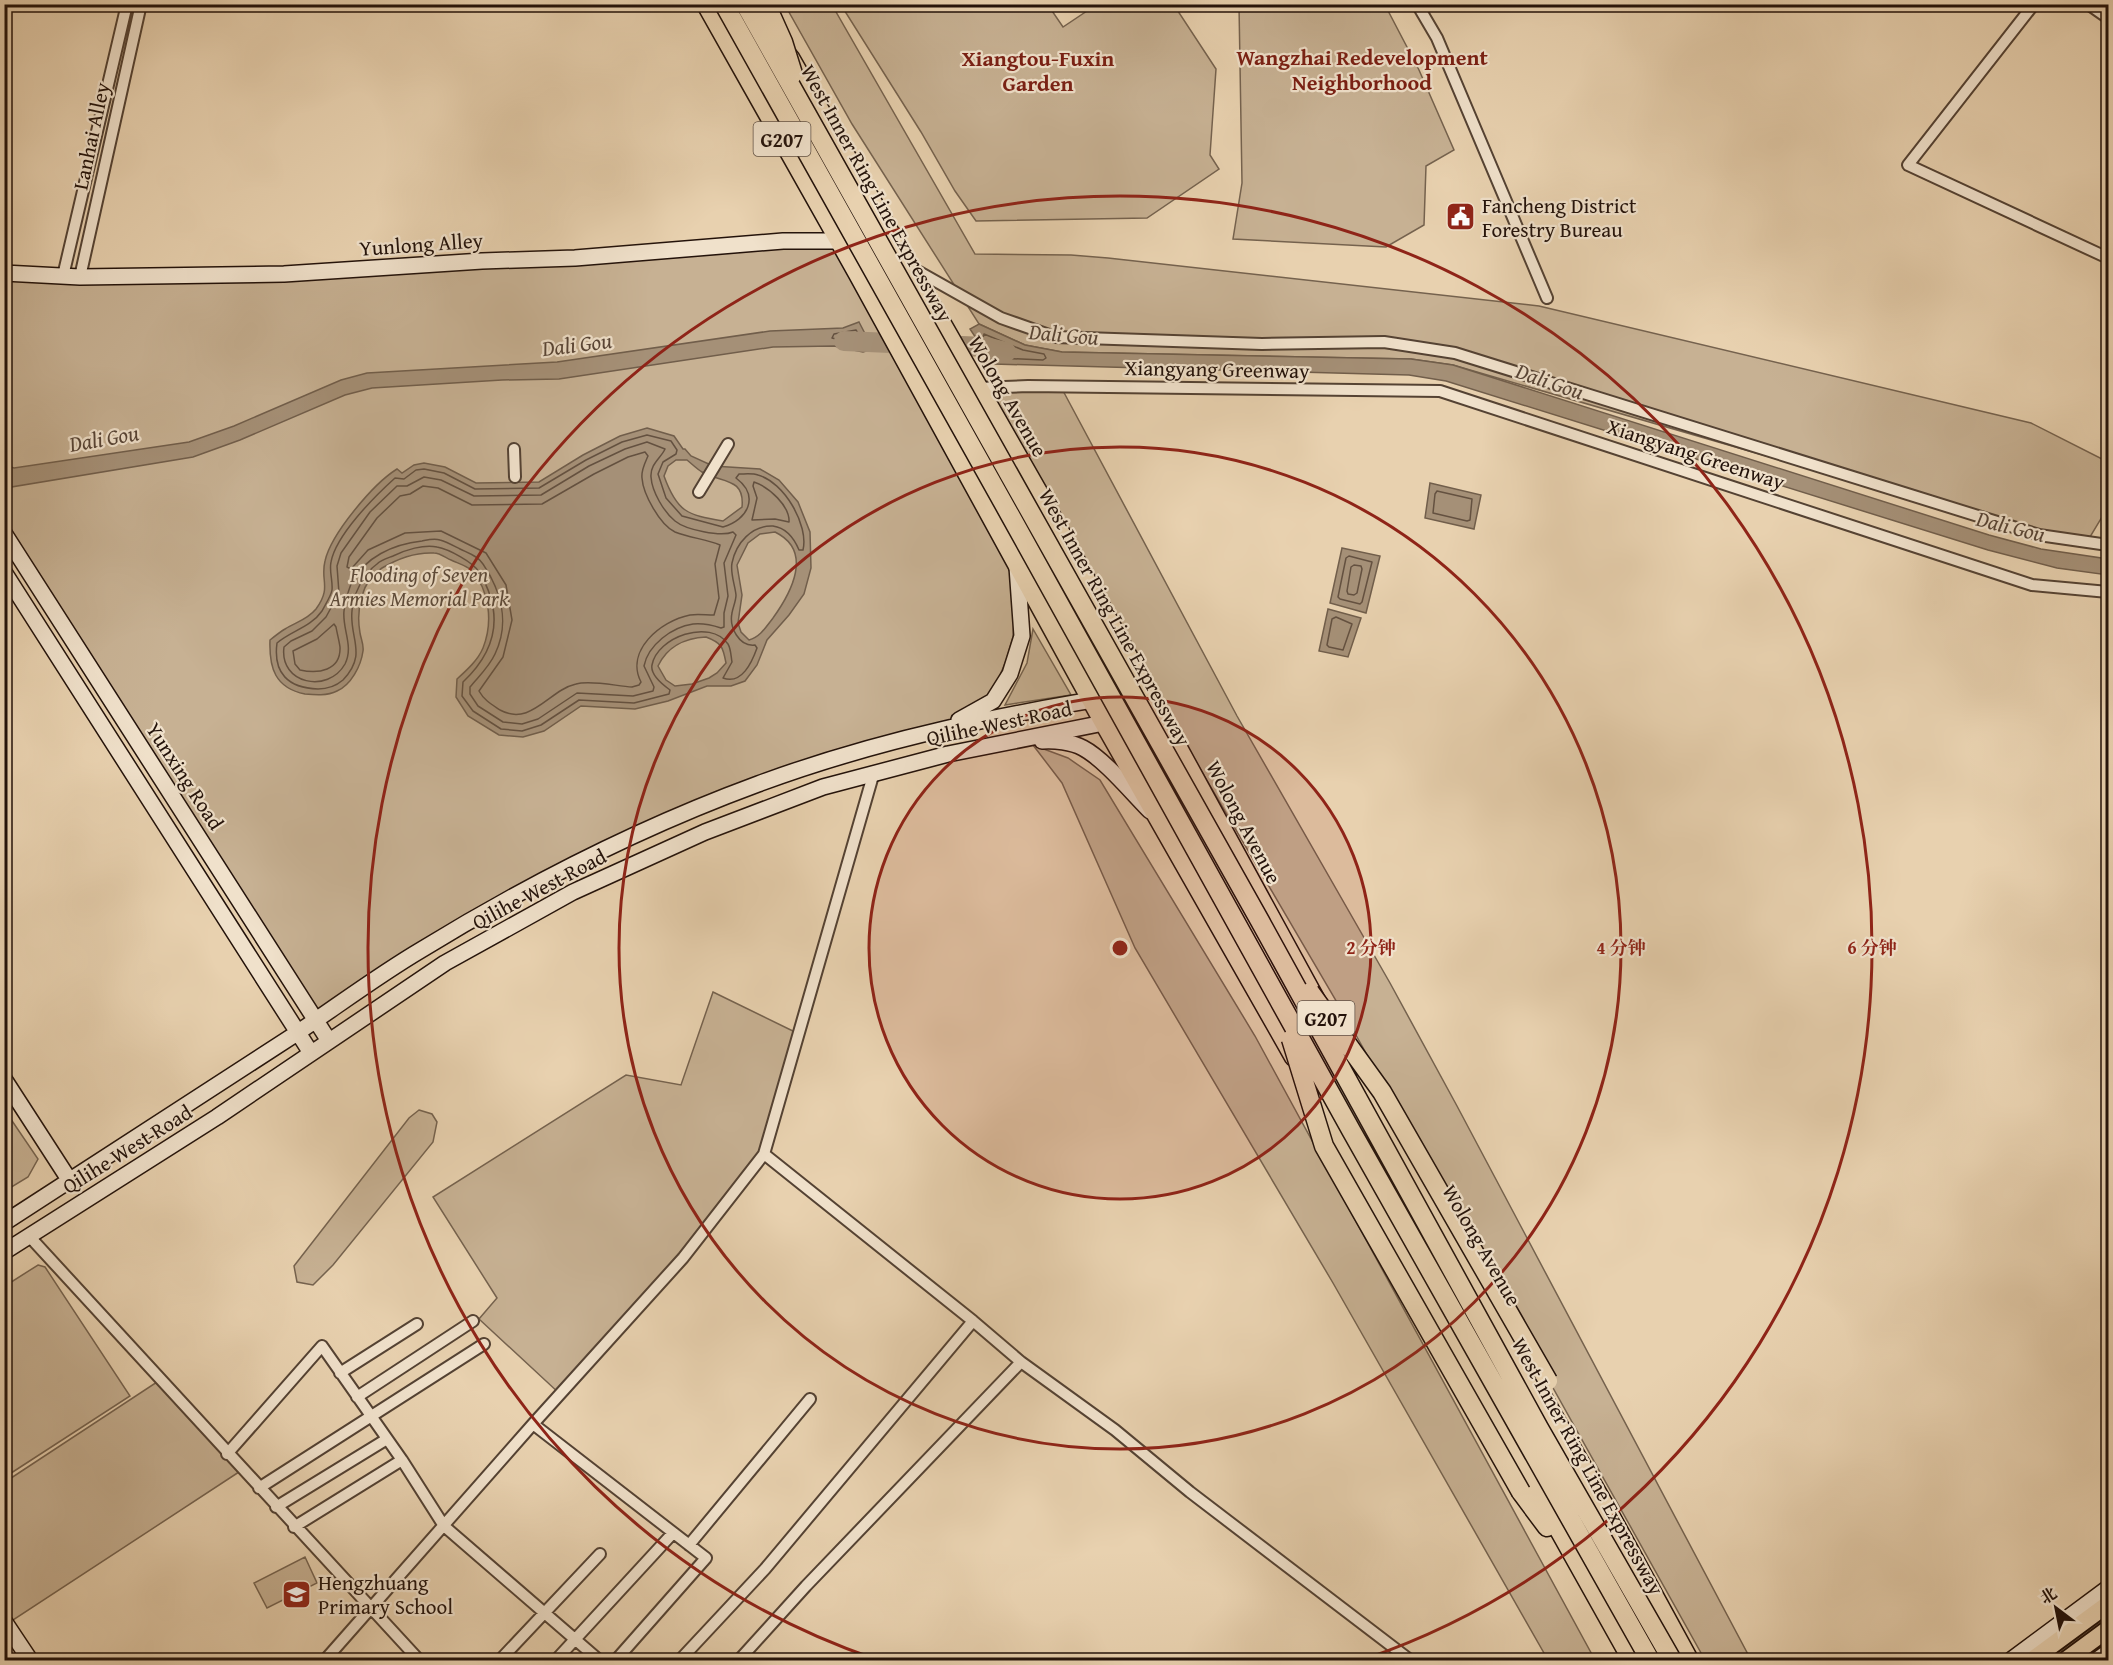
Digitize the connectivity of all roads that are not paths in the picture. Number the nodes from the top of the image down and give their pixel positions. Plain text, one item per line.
1 (127, 4) edge
2 (141, 4) edge
3 (706, 4) edge
4 (711, 4) edge
5 (724, 4) edge
6 (746, 4) edge
7 (759, 4) edge
8 (766, 4) edge
9 (1417, 4) edge
10 (2034, 4) edge
11 (2088, 4) edge
12 (2109, 18) edge
13 (817, 131) junction
14 (800, 139) junction
15 (839, 241) junction
16 (2109, 258) edge
17 (908, 266) junction
18 (4, 273) edge
19 (63, 276) junction
20 (80, 277) junction
21 (1547, 298) dead end
22 (973, 381) junction
23 (728, 444) dead end
24 (514, 449) dead end
25 (515, 477) dead end
26 (699, 492) dead end
27 (4, 533) edge
28 (2109, 545) edge
29 (1017, 564) junction
30 (4, 572) edge
31 (2109, 592) edge
32 (1148, 691) junction
33 (1092, 700) junction
34 (1159, 712) junction
35 (1104, 723) junction
36 (945, 729) junction
37 (991, 745) junction
38 (874, 772) junction
39 (1160, 822) junction
40 (1260, 921) junction
41 (1280, 1003) junction
42 (316, 1020) junction
43 (297, 1033) junction
44 (329, 1041) junction
45 (311, 1053) junction
46 (4, 1079) edge
47 (764, 1154) junction
48 (70, 1180) junction
49 (4, 1223) edge
50 (29, 1236) junction
51 (4, 1252) edge
52 (473, 1321) dead end
53 (974, 1321) junction
54 (417, 1324) dead end
55 (484, 1344) dead end
56 (1021, 1362) junction
57 (340, 1373) junction
58 (357, 1397) junction
59 (810, 1399) dead end
60 (372, 1418) junction
61 (533, 1424) junction
62 (387, 1439) junction
63 (227, 1454) junction
64 (402, 1460) junction
65 (259, 1488) junction
66 (276, 1507) junction
67 (1612, 1519) junction
68 (444, 1526) junction
69 (294, 1527) junction
70 (673, 1533) junction
71 (689, 1545) junction
72 (600, 1554) dead end
73 (1591, 1585) junction
74 (2109, 1588) edge
75 (2102, 1603) edge
76 (371, 1610) junction
77 (544, 1613) junction
78 (4, 1621) edge
79 (2109, 1629) edge
80 (575, 1640) junction
81 (2109, 1652) edge
82 (30, 1660) edge
83 (325, 1660) edge
84 (419, 1660) edge
85 (500, 1660) edge
86 (556, 1660) edge
87 (598, 1660) edge
88 (616, 1660) edge
89 (680, 1660) edge
90 (739, 1660) edge
91 (1410, 1660) edge
92 (1632, 1660) edge
93 (1650, 1660) edge
94 (1672, 1660) edge
95 (1689, 1660) edge
96 (2012, 1660) edge
97 (2031, 1660) edge
98 (2066, 1660) edge
99 (2097, 1660) edge

1 - 19 street, Lanhai Alley
2 - 20 street, Lanhai Alley
3 - 15 highway, G207
4 - 14 highway, bridge
5 - 14 highway, West Inner Ring Line Expressway, bridge
6 - 13 highway, West Inner Ring Line Expressway, bridge
7 - 17 highway, Wolong Avenue / G207
8 - 13 highway, bridge
9 - 21 street
10 - 16 street
11 - 12 street
13 - 40 highway, West Inner Ring Line Expressway, bridge
14 - 41 highway, West Inner Ring Line Expressway, bridge
15 - 20 street, Yunlong Alley
15 - 29 highway, G207
17 - 22 highway, Wolong Avenue / G207
17 - 28 street
18 - 19 street, Yunlong Alley
19 - 20 street, Yunlong Alley
22 - 31 street, Xiangyang Greenway
22 - 32 highway, Wolong Avenue / G207
23 - 26 street
24 - 25 street
27 - 42 street, Yunxing Road
29 - 33 highway, G207
29 - 36 street
30 - 43 street, Yunxing Road
32 - 33 street, Qilihe West Road
32 - 34 highway, Wolong Avenue / G207
33 - 35 highway, G207
33 - 36 street, Qilihe West Road
34 - 35 street, Qilihe West Road
34 - 67 highway, Wolong Avenue / G207
35 - 37 street, Qilihe West Road
35 - 39 highway, G207
36 - 42 street, Qilihe West Road
37 - 38 street, Qilihe West Road
37 - 39 street
38 - 44 street, Qilihe West Road
38 - 47 street
39 - 73 highway, G207
40 - 67 highway, bridge
40 - 94 highway, West Inner Ring Line Expressway, bridge
41 - 73 highway, bridge
41 - 93 highway, West Inner Ring Line Expressway, bridge
42 - 43 street, Qilihe West Road
42 - 44 street, Yunxing Road
43 - 45 street, Yunxing Road
43 - 48 street, Qilihe West Road
44 - 45 street, Qilihe West Road
45 - 50 street, Qilihe West Road
46 - 48 street
47 - 53 street
47 - 61 street
48 - 49 street, Qilihe West Road
50 - 51 street, Qilihe West Road
50 - 63 street
52 - 58 street
53 - 56 street
53 - 89 street
54 - 57 street
55 - 60 street
56 - 90 street
56 - 91 street
57 - 58 street
57 - 63 street
58 - 60 street
59 - 71 street
60 - 62 street
60 - 65 street
61 - 68 street
61 - 70 street
62 - 64 street
62 - 66 street
63 - 65 street
64 - 68 street
64 - 69 street
65 - 66 street
66 - 69 street
67 - 95 highway, Wolong Avenue / G207
68 - 76 street
68 - 77 street
69 - 76 street
70 - 71 street
70 - 80 street
71 - 88 street
72 - 77 street
73 - 92 highway, G207
74 - 75 street
75 - 96 street
75 - 97 main road
76 - 83 street
76 - 84 street
77 - 80 street
77 - 85 street
78 - 82 street
79 - 98 main road
80 - 86 street
80 - 87 street
81 - 99 street

